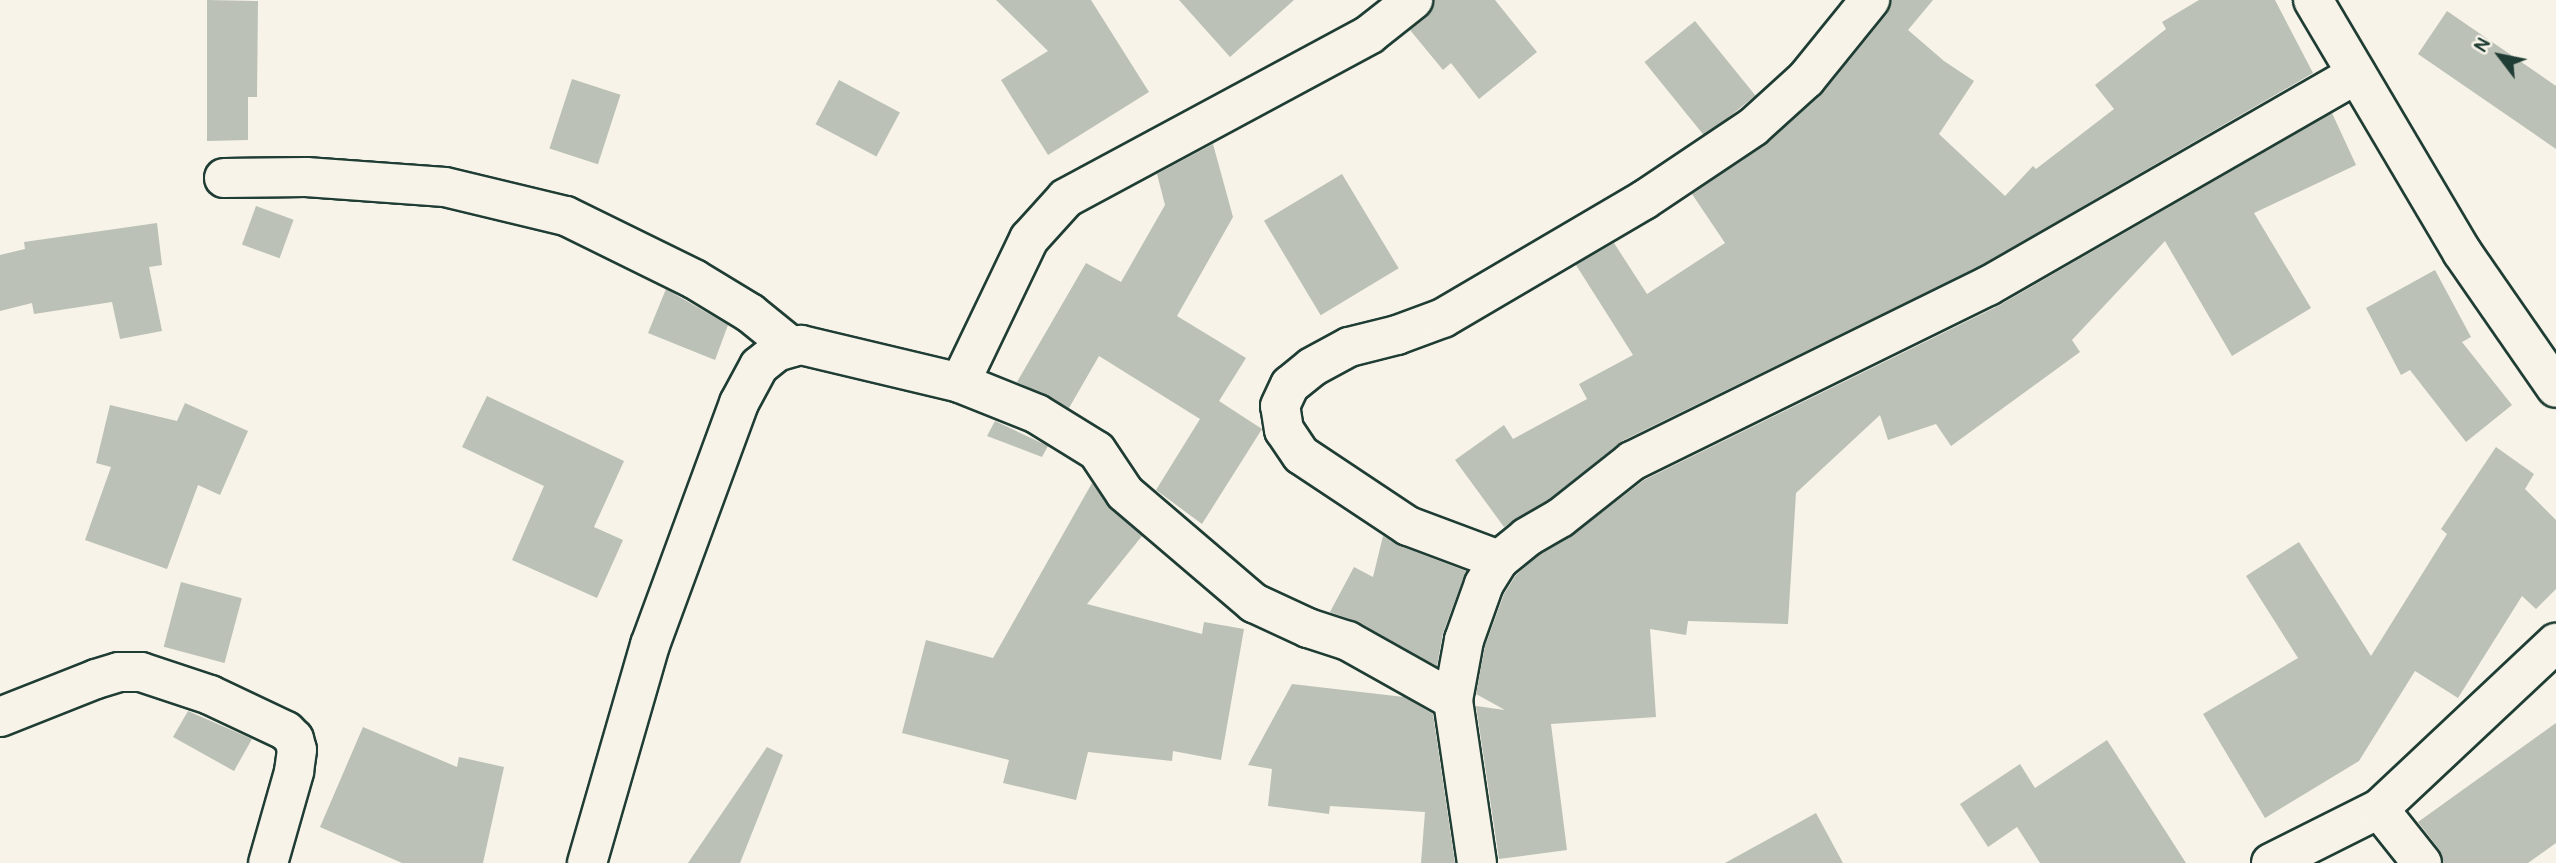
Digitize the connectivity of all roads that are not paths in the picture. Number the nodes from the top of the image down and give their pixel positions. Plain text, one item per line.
1 (1413, 0) edge
2 (1870, 0) edge
3 (2313, 0) edge
4 (2356, 74) junction
5 (224, 178) dead end
6 (792, 347) junction
7 (960, 383) junction
8 (2556, 388) edge
9 (1499, 559) junction
10 (2556, 643) edge
11 (1453, 700) junction
12 (0, 717) edge
13 (2379, 809) junction
14 (268, 863) edge
15 (587, 863) edge
16 (1478, 863) edge
17 (2272, 863) edge
18 (2422, 863) edge

1 - 7 street
2 - 9 street
3 - 4 street
4 - 8 street
4 - 9 street
5 - 6 street
6 - 7 street
6 - 15 street
7 - 11 street
9 - 11 street
10 - 13 street
11 - 16 street
12 - 14 street
13 - 17 street
13 - 18 street

